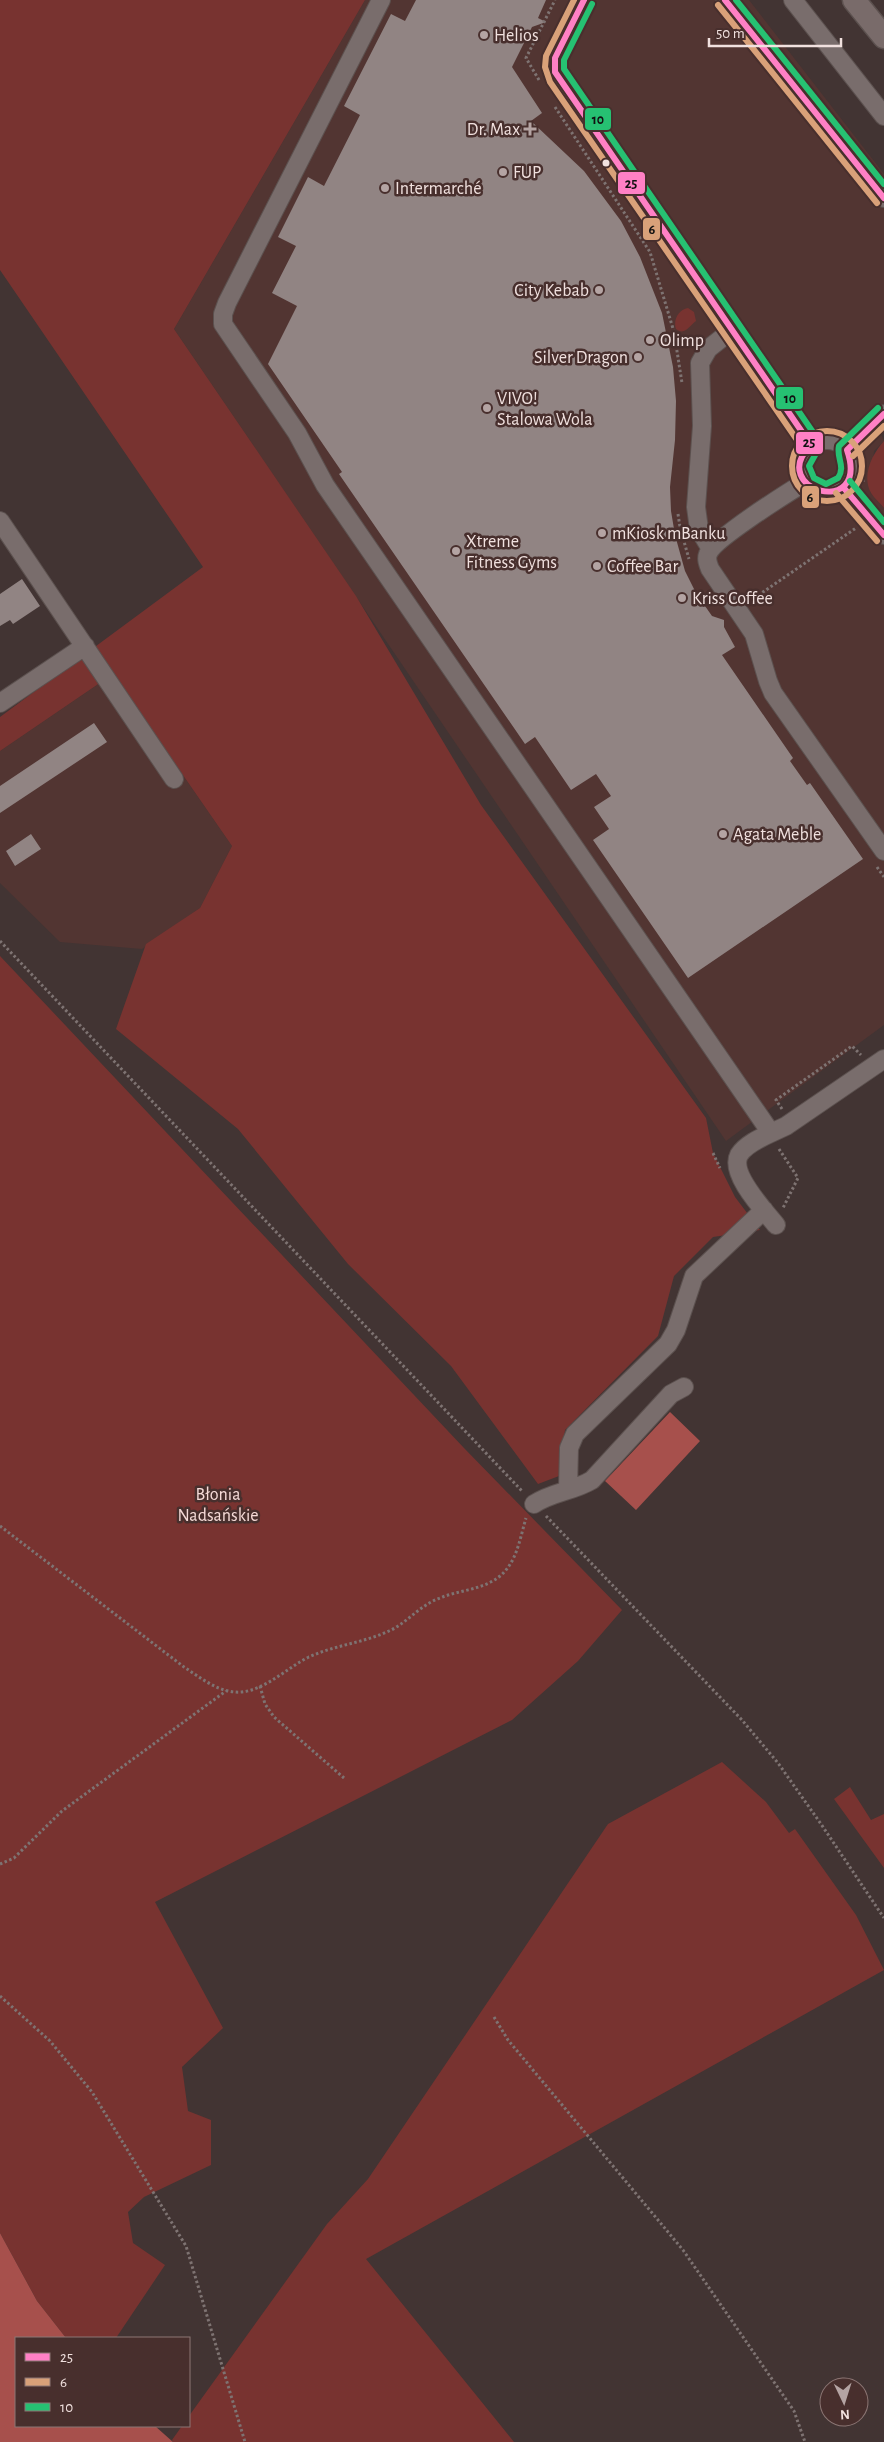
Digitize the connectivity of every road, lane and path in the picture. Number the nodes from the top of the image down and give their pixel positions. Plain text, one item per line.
1 (382, 0) edge
2 (556, 0) edge
3 (584, 0) edge
4 (724, 0) edge
5 (793, 0) edge
6 (854, 0) edge
7 (884, 37) edge
8 (541, 83) dead end
9 (551, 100) dead end
10 (884, 116) edge
11 (884, 198) edge
12 (732, 330) junction
13 (682, 388) dead end
14 (884, 414) edge
15 (869, 429) junction
16 (811, 445) junction
17 (847, 450) junction
18 (805, 482) junction
19 (843, 487) junction
20 (864, 489) dead end
21 (678, 504) dead end
22 (870, 517) junction
23 (0, 521) edge
24 (884, 535) edge
25 (711, 548) junction
26 (690, 561) dead end
27 (738, 609) junction
28 (85, 646) junction
29 (0, 703) edge
30 (174, 779) dead end
31 (884, 851) edge
32 (0, 941) edge
33 (884, 1059) edge
34 (770, 1133) junction
35 (764, 1210) junction
36 (776, 1225) dead end
37 (684, 1387) dead end
38 (568, 1489) junction
39 (534, 1504) junction
40 (0, 1526) edge
41 (260, 1686) junction
42 (226, 1691) junction
43 (344, 1778) dead end
44 (0, 1864) edge
45 (884, 1918) edge
46 (0, 1996) edge
47 (494, 2017) dead end
48 (245, 2442) edge
49 (804, 2442) edge

1 - 34 street
2 - 8 path
3 - 12 street
4 - 11 street
5 - 10 street
6 - 7 main road
9 - 13 path
12 - 16 street
12 - 25 street
14 - 15 street
15 - 17 street
15 - 20 path
16 - 17 street
16 - 18 street
17 - 19 street
18 - 19 street
18 - 25 street
19 - 22 street
21 - 26 path
22 - 24 street
22 - 27 path
23 - 28 street
25 - 27 street
27 - 31 street
28 - 29 street
28 - 30 street
32 - 39 path
33 - 34 street
34 - 35 street
35 - 36 street
35 - 38 street
37 - 38 street
38 - 39 street
39 - 41 path
39 - 45 path
40 - 42 path
41 - 42 path
41 - 43 path
42 - 44 path
46 - 48 path
47 - 49 path

